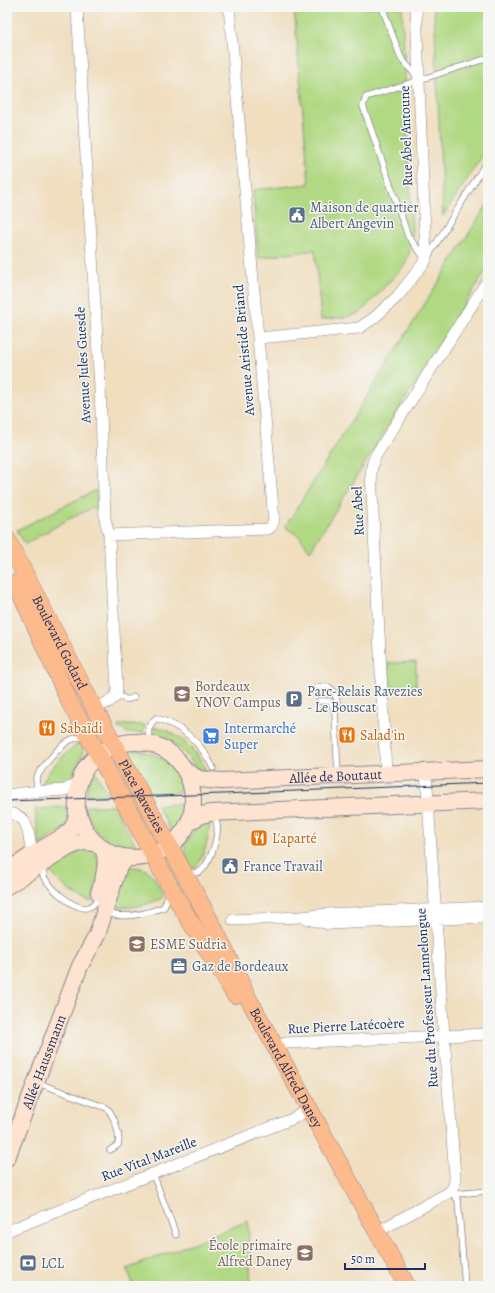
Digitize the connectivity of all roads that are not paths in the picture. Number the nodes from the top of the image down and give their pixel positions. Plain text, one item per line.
1 (77, 7) edge
2 (229, 7) edge
3 (382, 7) edge
4 (416, 7) edge
5 (488, 58) edge
6 (419, 80) junction
7 (488, 160) edge
8 (426, 260) junction
9 (488, 280) edge
10 (258, 338) junction
11 (109, 535) junction
12 (7, 539) edge
13 (7, 564) edge
14 (318, 687) dead end
15 (116, 694) junction
16 (134, 698) dead end
17 (319, 701) dead end
18 (95, 708) junction
19 (335, 714) junction
20 (90, 740) junction
21 (150, 743) junction
22 (114, 745) junction
23 (98, 754) junction
24 (214, 768) dead end
25 (488, 769) edge
26 (186, 771) junction
27 (426, 772) junction
28 (386, 774) junction
29 (82, 776) junction
30 (338, 776) junction
31 (45, 791) junction
32 (7, 795) edge
33 (488, 801) edge
34 (428, 803) junction
35 (78, 811) junction
36 (7, 813) edge
37 (210, 813) junction
38 (189, 822) junction
39 (100, 846) junction
40 (169, 847) junction
41 (30, 856) junction
42 (152, 856) junction
43 (127, 858) junction
44 (45, 862) junction
45 (182, 870) junction
46 (7, 871) edge
47 (7, 886) edge
48 (170, 887) junction
49 (101, 904) junction
50 (488, 907) edge
51 (436, 914) junction
52 (488, 917) edge
53 (233, 920) dead end
54 (488, 1034) edge
55 (444, 1036) junction
56 (275, 1047) junction
57 (36, 1082) junction
58 (301, 1114) junction
59 (110, 1150) dead end
60 (7, 1158) edge
61 (153, 1174) junction
62 (488, 1191) edge
63 (453, 1192) junction
64 (7, 1231) edge
65 (377, 1232) junction
66 (176, 1235) dead end
67 (396, 1286) edge
68 (407, 1286) edge
69 (465, 1286) edge

1 - 11 street, Avenue Jules Guesde
2 - 10 street, Avenue Aristide Briand
3 - 6 lane
4 - 6 street, Rue Abel Antoune
5 - 6 lane
6 - 8 street, Rue Abel Antoune
6 - 8 lane
7 - 8 lane
8 - 10 street
9 - 28 street, Rue Abel
10 - 11 street, Avenue Aristide Briand
11 - 15 street, Avenue Jules Guesde
12 - 18 main road, Boulevard Godard
13 - 20 main road, Boulevard Godard
14 - 19 lane
15 - 16 lane
15 - 18 street
17 - 19 lane
18 - 22 main road, Boulevard Godard
19 - 30 lane
20 - 23 main road, Boulevard Godard
20 - 31 lane
21 - 22 main road, Place Ravezies
21 - 24 lane
21 - 26 main road, Place Ravezies
22 - 23 main road, Place Ravezies
22 - 40 main road, Place Ravezies
23 - 29 main road, Place Ravezies
23 - 42 main road, Place Ravezies
25 - 27 main road, Allée de Boutaut
26 - 30 main road, Allée de Boutaut
26 - 38 main road, Place Ravezies
27 - 28 main road, Allée de Boutaut
27 - 34 street, Rue du Professeur Lannelongue
28 - 30 main road, Allée de Boutaut
29 - 31 street, Place Ravezies
29 - 35 main road, Place Ravezies
31 - 32 street, Place Ravezies
33 - 34 main road
34 - 37 main road
34 - 51 street, Rue du Professeur Lannelongue
35 - 39 main road, Place Ravezies
35 - 41 main road
36 - 41 street
37 - 38 main road
37 - 45 lane
38 - 40 main road, Place Ravezies
39 - 43 main road, Place Ravezies
39 - 44 main road
39 - 49 main road, Allée Haussmann
40 - 42 main road, Place Ravezies
40 - 45 main road, Boulevard Alfred Daney
41 - 46 main road
42 - 43 main road, Place Ravezies
42 - 48 main road, Boulevard Alfred Daney
43 - 49 main road, Allée Haussmann
44 - 47 main road
44 - 49 lane
45 - 56 main road, Boulevard Alfred Daney
48 - 49 lane
48 - 58 main road, Boulevard Alfred Daney
49 - 57 main road, Allée Haussmann
50 - 51 street
51 - 52 street
51 - 53 street
51 - 55 street, Rue du Professeur Lannelongue
54 - 55 street, Rue Pierre Latécoère
55 - 56 street, Rue Pierre Latécoère
55 - 63 street, Rue du Professeur Lannelongue
56 - 65 main road, Boulevard Alfred Daney
57 - 59 lane
57 - 60 main road, Allée Haussmann
58 - 61 street, Rue Vital Mareille
58 - 67 main road, Boulevard Alfred Daney
61 - 64 street, Rue Vital Mareille
61 - 66 lane
62 - 63 lane
63 - 65 street
63 - 69 lane, Rue du Professeur Lannelongue
65 - 68 main road, Boulevard Alfred Daney

